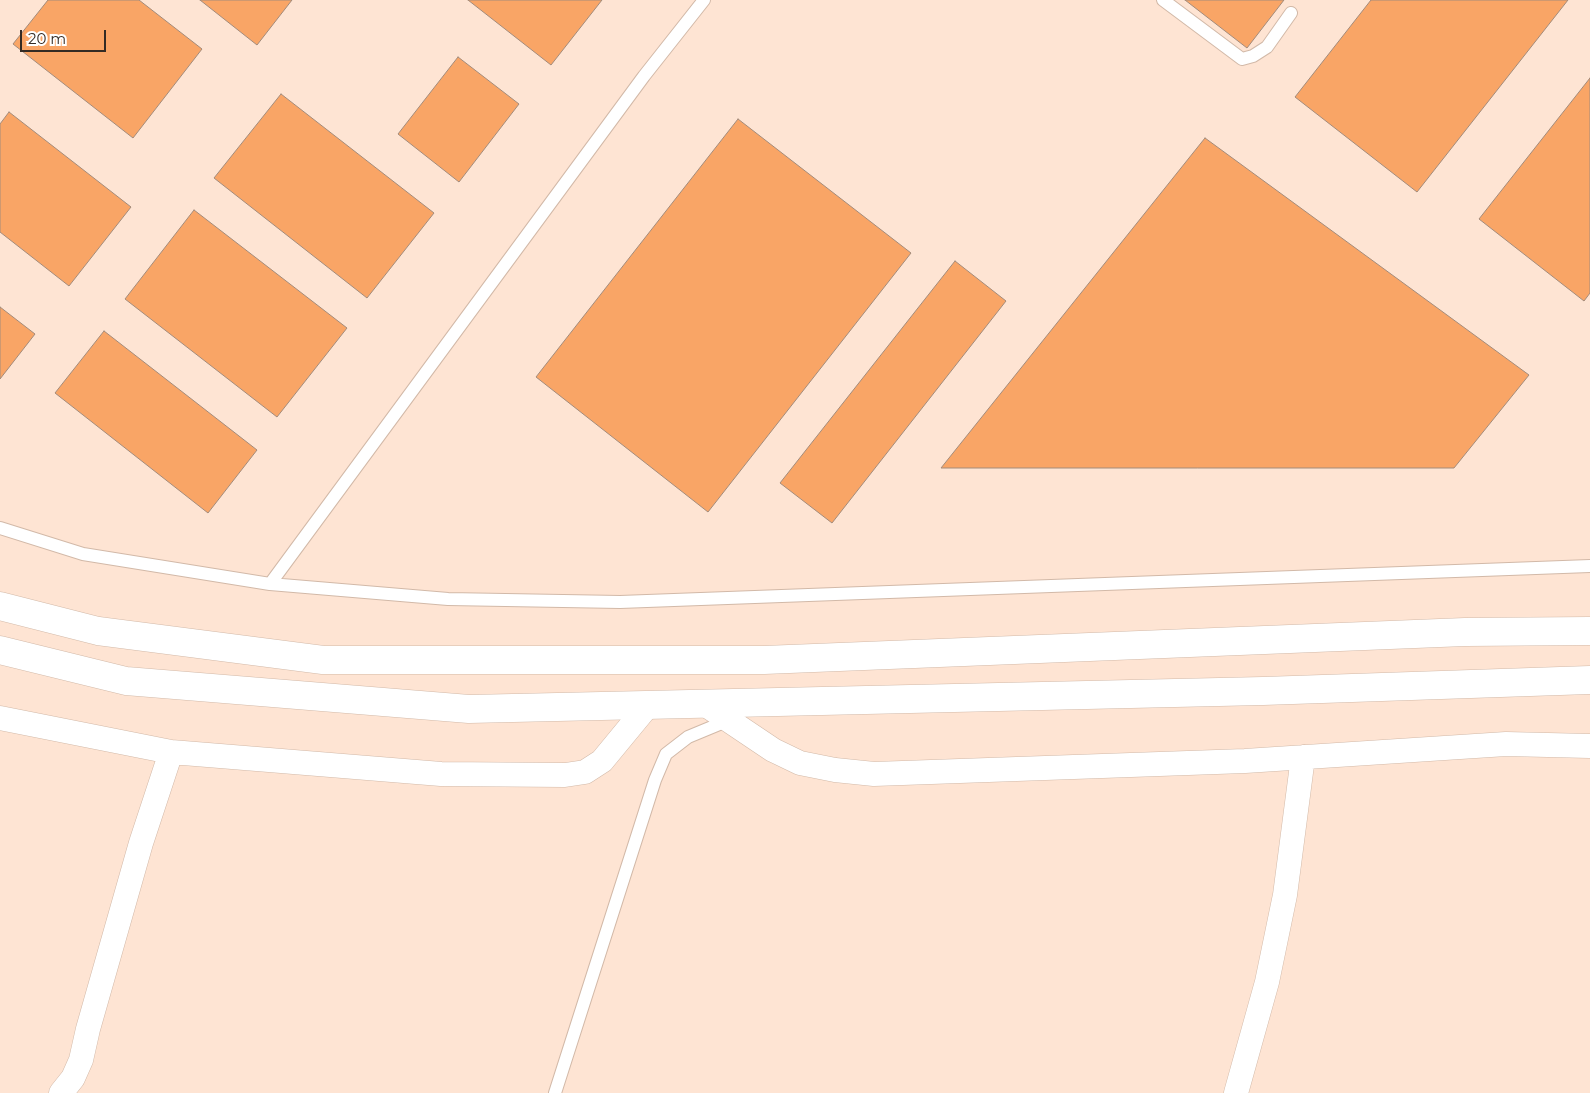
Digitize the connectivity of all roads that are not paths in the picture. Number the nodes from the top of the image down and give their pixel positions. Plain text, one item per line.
1 (704, 0) edge
2 (1163, 0) edge
3 (1291, 13) dead end
4 (0, 528) edge
5 (1590, 566) edge
6 (270, 584) junction
7 (0, 606) edge
8 (1590, 631) edge
9 (0, 650) edge
10 (1590, 680) edge
11 (703, 703) junction
12 (649, 704) junction
13 (0, 718) edge
14 (729, 720) junction
15 (1590, 746) edge
16 (171, 752) junction
17 (1303, 757) junction
18 (61, 1093) edge
19 (555, 1093) edge
20 (1236, 1093) edge

1 - 6 lane
2 - 3 lane
4 - 6 lane
5 - 6 lane
7 - 8 street
9 - 12 street
10 - 11 street
11 - 12 street
11 - 14 street
12 - 16 street
13 - 16 street
14 - 17 street
14 - 19 lane
15 - 17 street
16 - 18 street
17 - 20 street

